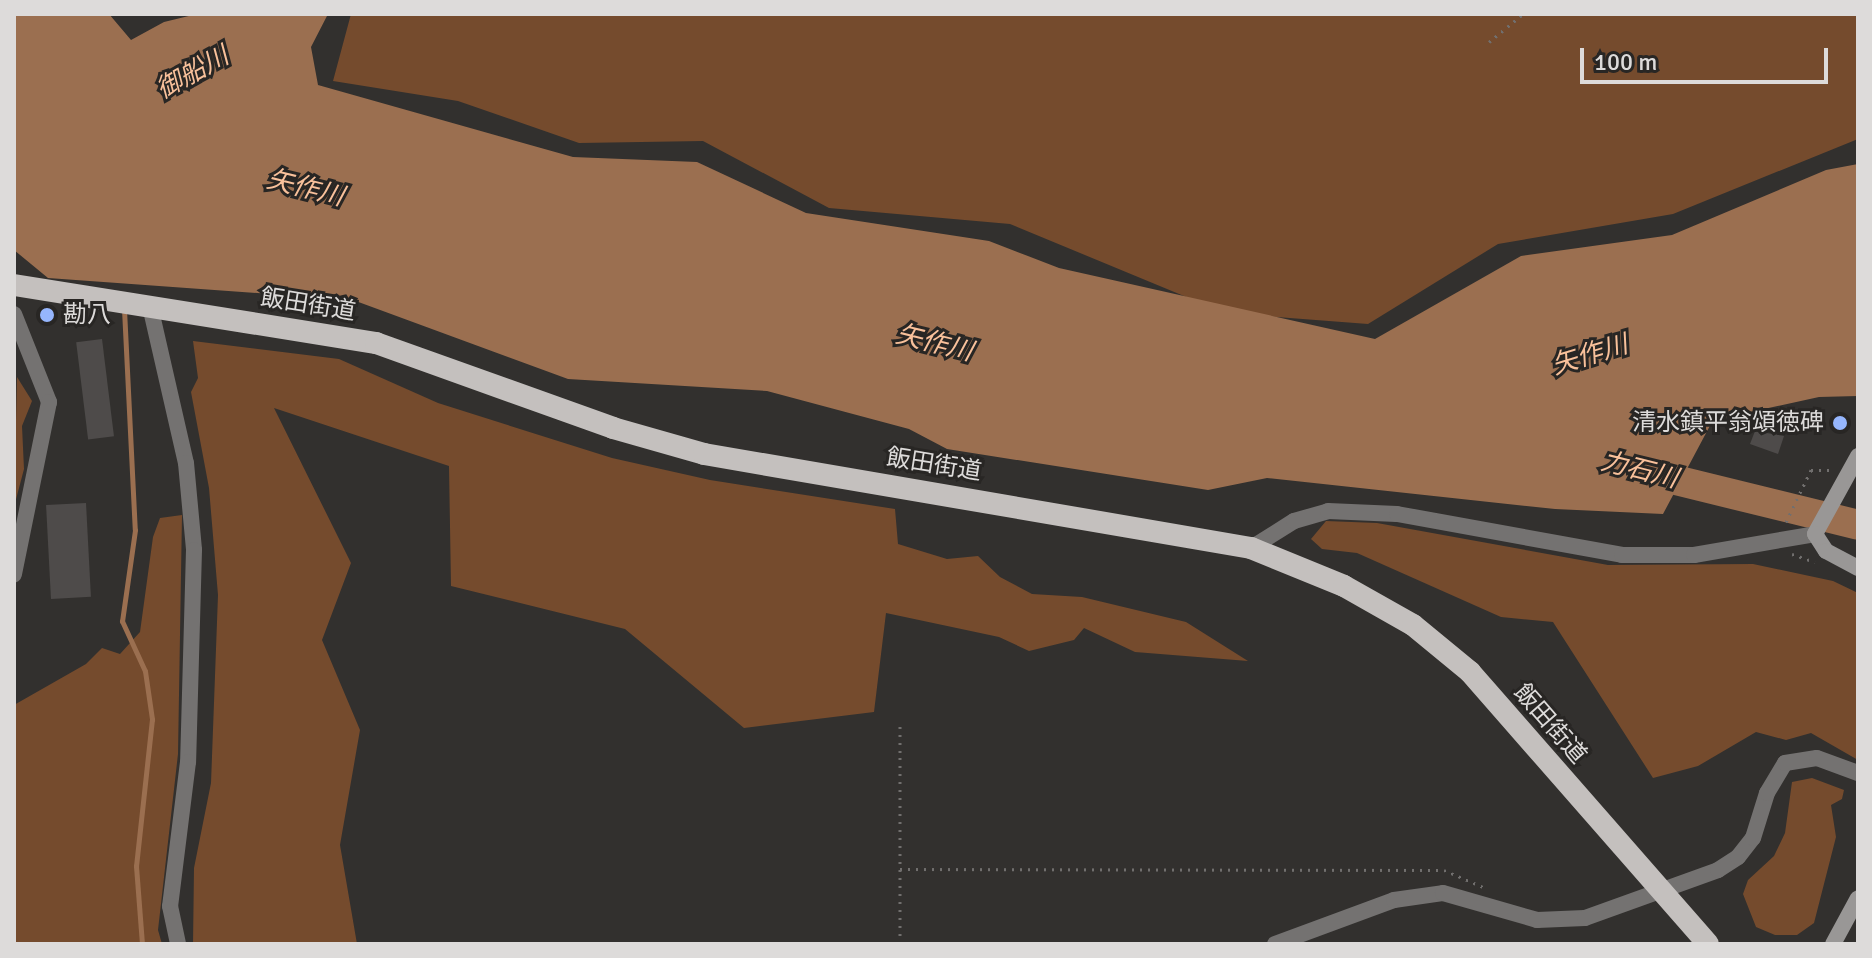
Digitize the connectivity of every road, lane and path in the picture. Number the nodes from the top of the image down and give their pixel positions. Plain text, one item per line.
1 (1523, 14) edge
2 (1489, 42) dead end
3 (14, 285) edge
4 (145, 305) junction
5 (14, 314) edge
6 (1858, 456) edge
7 (1849, 473) edge
8 (1784, 525) dead end
9 (1815, 534) junction
10 (1251, 548) junction
11 (1858, 568) edge
12 (14, 574) edge
13 (900, 726) dead end
14 (1858, 773) edge
15 (900, 869) junction
16 (1858, 898) edge
17 (1490, 904) junction
18 (178, 944) edge
19 (900, 944) edge
20 (1275, 944) edge
21 (1708, 944) edge
22 (1833, 944) edge

1 - 2 path
3 - 4 highway, 飯田街道
4 - 10 highway, 飯田街道
4 - 18 street
5 - 12 street
6 - 7 main road
7 - 8 path
7 - 9 main road
9 - 10 street
9 - 11 main road
10 - 21 highway, 飯田街道
13 - 15 path
14 - 17 street
15 - 17 path
15 - 19 path
16 - 22 main road
17 - 20 street

